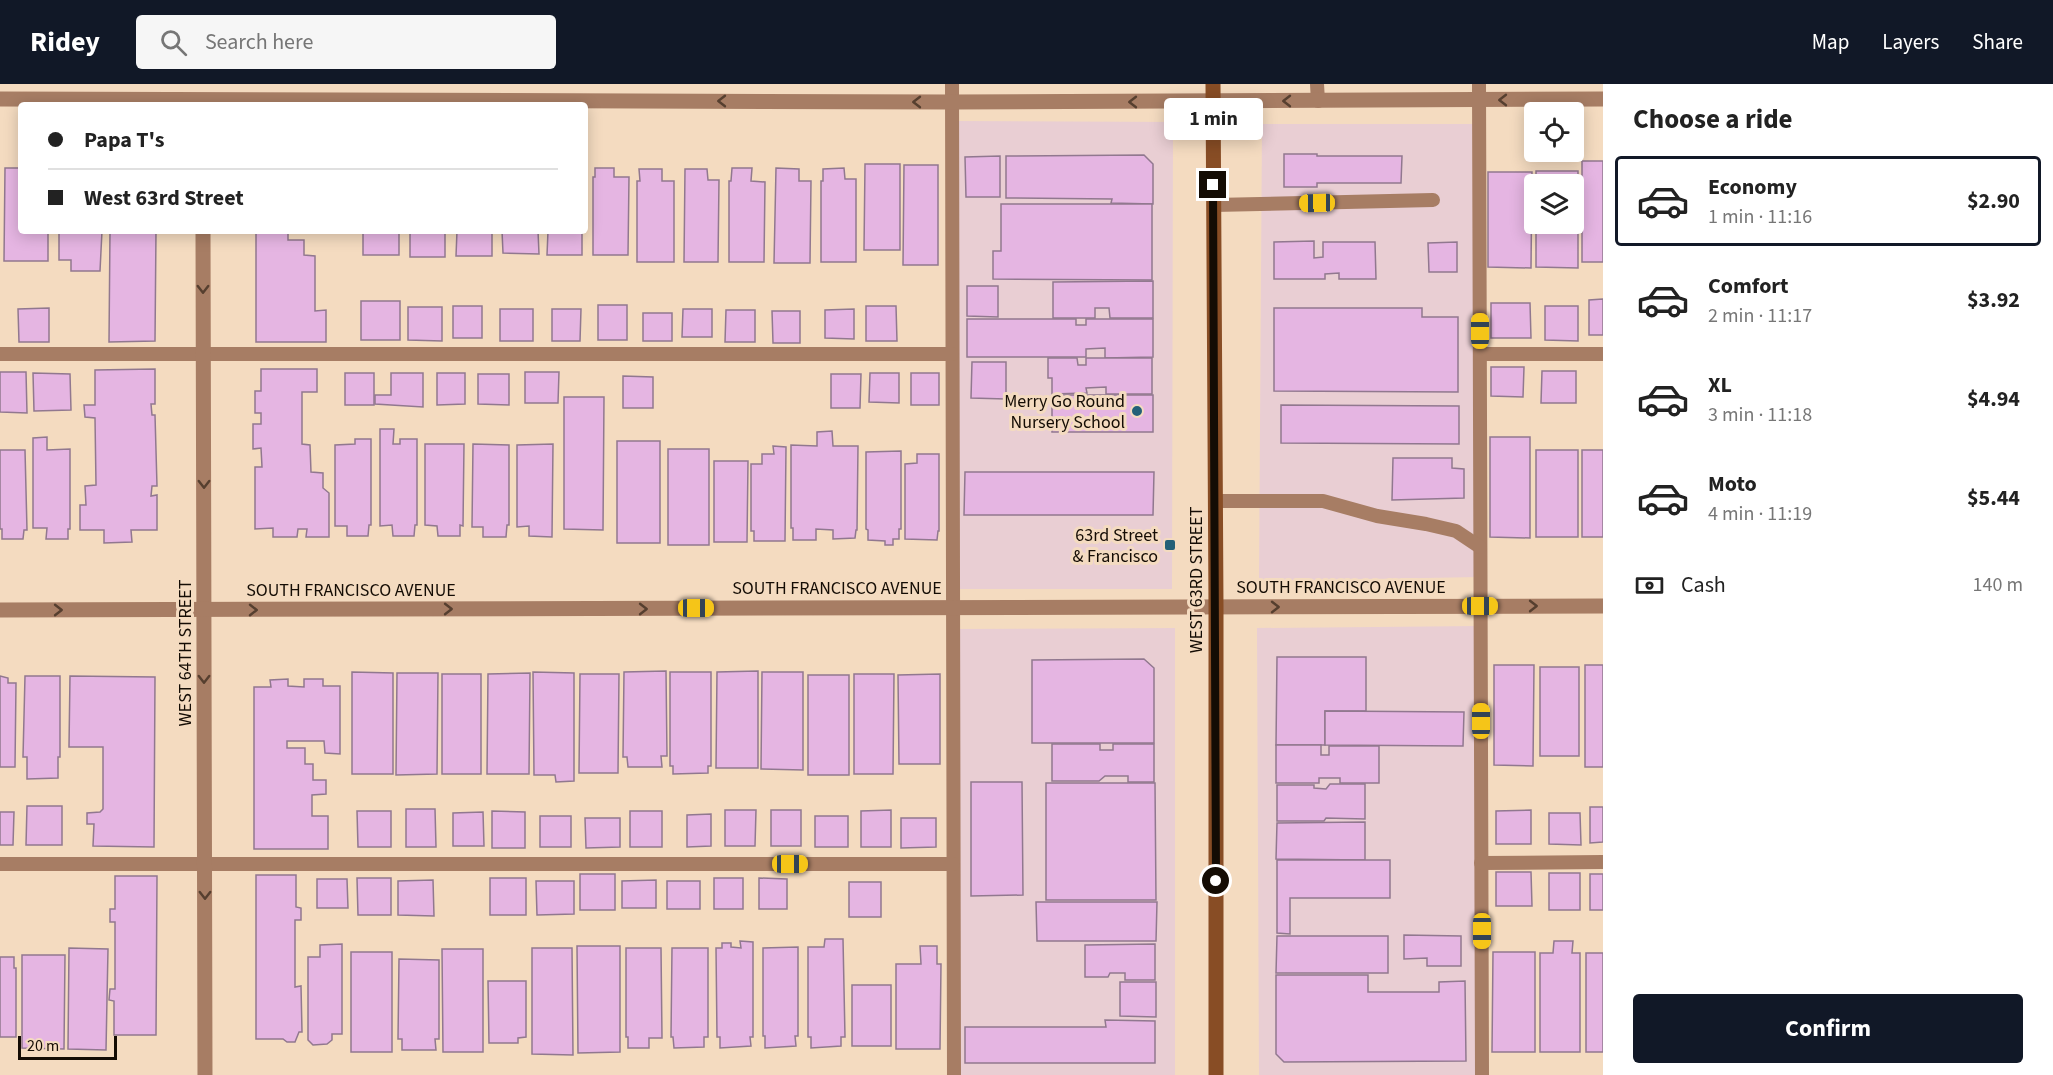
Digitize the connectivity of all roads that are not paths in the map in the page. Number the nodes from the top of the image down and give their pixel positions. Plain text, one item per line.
1 (952, 84) edge
2 (1213, 84) edge
3 (1317, 84) edge
4 (1479, 84) edge
5 (203, 96) edge
6 (0, 99) edge
7 (1603, 99) edge
8 (1479, 100) junction
9 (1213, 101) junction
10 (1318, 101) junction
11 (952, 102) junction
12 (1432, 200) dead end
13 (1214, 205) junction
14 (203, 234) edge
15 (0, 354) edge
16 (203, 354) junction
17 (952, 354) junction
18 (1480, 354) junction
19 (1603, 354) edge
20 (1215, 501) junction
21 (1480, 547) junction
22 (1480, 606) junction
23 (1603, 606) edge
24 (1216, 607) junction
25 (953, 608) junction
26 (0, 610) edge
27 (204, 610) junction
28 (1603, 862) edge
29 (0, 864) edge
30 (205, 864) junction
31 (953, 864) junction
32 (1481, 864) junction
33 (205, 1075) edge
34 (954, 1075) edge
35 (1216, 1075) edge
36 (1482, 1075) edge

1 - 11 lane
2 - 9 main road, WEST 63RD STREET
3 - 10 lane
4 - 8 lane
5 - 6 street
11 -> 5 street
7 -> 8 street
8 - 10 street
8 - 18 lane
10 -> 9 street
9 -> 11 street
9 - 13 main road, WEST 63RD STREET
11 - 17 lane
12 - 13 lane
13 - 20 main road, WEST 63RD STREET
14 -> 16 street, WEST 64TH STREET
15 - 16 lane
16 - 17 lane
16 -> 27 street, WEST 64TH STREET
17 - 25 lane
18 - 19 lane
18 - 21 lane
20 - 21 lane
20 - 24 main road, WEST 63RD STREET
21 - 22 lane
22 -> 23 street, SOUTH FRANCISCO AVENUE
24 -> 22 street, SOUTH FRANCISCO AVENUE
22 - 32 lane
24 - 25 street, SOUTH FRANCISCO AVENUE
24 - 35 main road, WEST 63RD STREET
27 -> 25 street, SOUTH FRANCISCO AVENUE
25 - 31 lane
26 -> 27 street, SOUTH FRANCISCO AVENUE
27 -> 30 street, WEST 64TH STREET
28 - 32 lane
29 - 30 lane
30 - 31 lane
30 -> 33 street, WEST 64TH STREET
31 - 34 lane
32 - 36 lane

